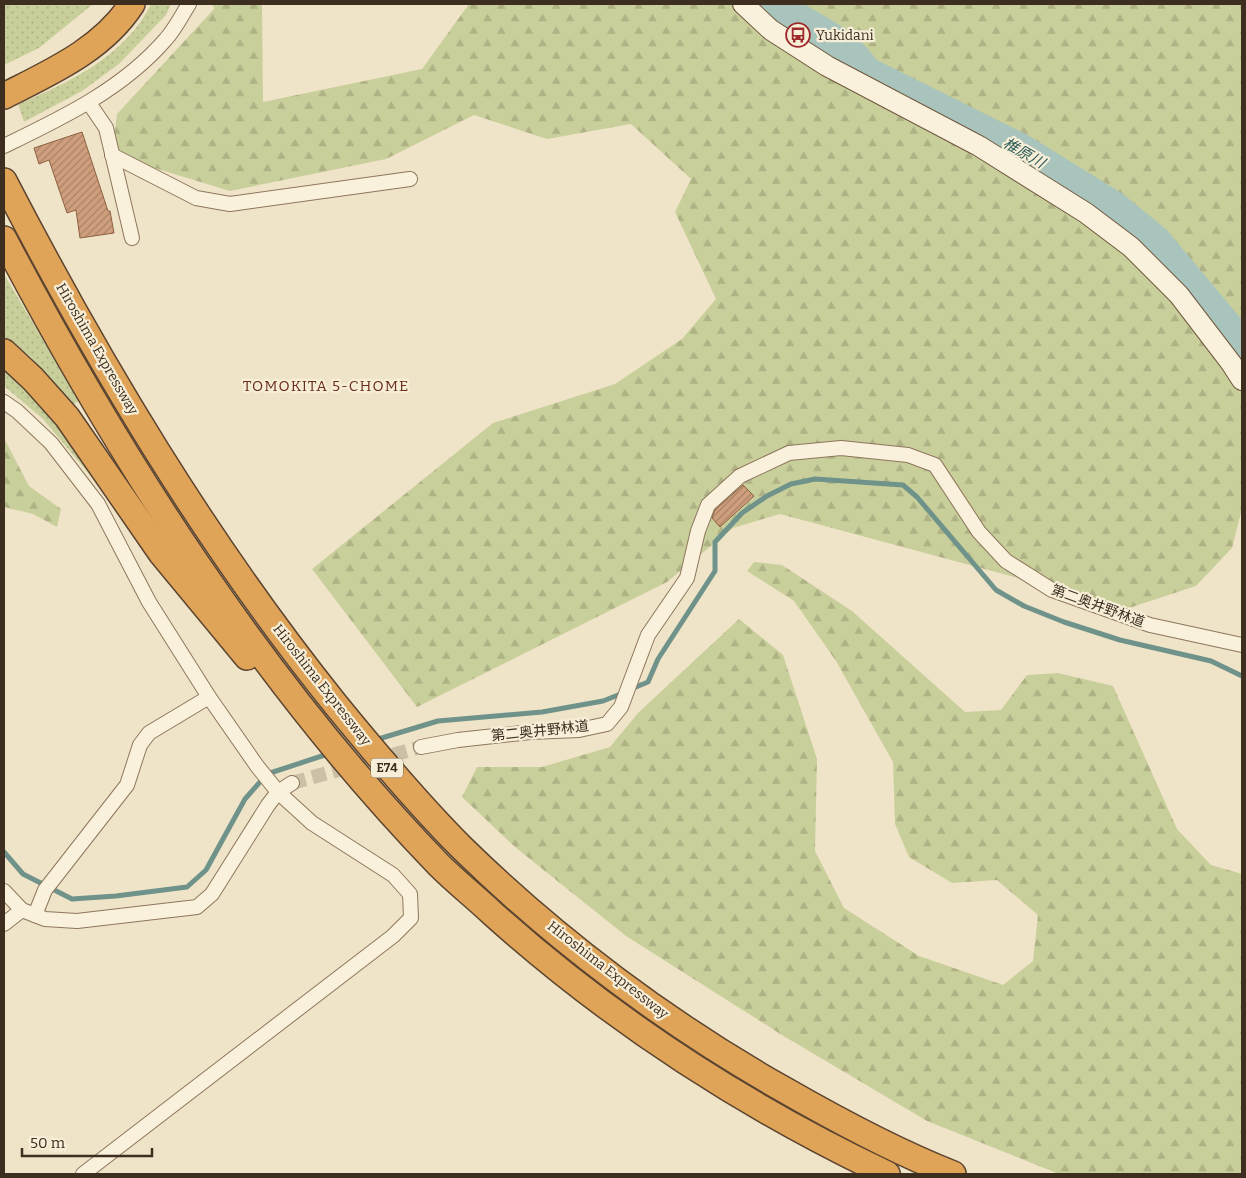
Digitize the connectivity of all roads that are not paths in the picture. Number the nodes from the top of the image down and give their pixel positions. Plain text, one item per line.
1 (112, 4) edge
2 (132, 4) edge
3 (189, 4) edge
4 (743, 4) edge
5 (5, 90) edge
6 (89, 103) junction
7 (4, 146) edge
8 (112, 155) junction
9 (4, 168) edge
10 (410, 179) dead end
11 (4, 181) edge
12 (132, 238) dead end
13 (4, 239) edge
14 (36, 243) junction
15 (4, 352) edge
16 (1242, 380) edge
17 (4, 402) edge
18 (1242, 645) edge
19 (209, 698) junction
20 (421, 747) tunnel mouth
21 (360, 780) junction
22 (292, 783) tunnel mouth
23 (278, 792) junction
24 (4, 892) edge
25 (28, 912) junction
26 (4, 924) edge
27 (82, 1174) edge
28 (887, 1174) edge
29 (953, 1174) edge

1 - 5 highway
2 - 5 highway
3 - 6 street
4 - 16 street
6 - 7 street
6 - 8 street
8 - 10 street
8 - 12 street
9 - 14 highway
11 - 14 highway, Hiroshima Expressway / E74
13 - 21 highway, Hiroshima Expressway / E74
14 - 29 highway, Hiroshima Expressway / E74
15 - 21 highway
17 - 19 street
18 - 20 street, 第二奥井野林道
19 - 23 street
19 - 25 street
21 - 28 highway, Hiroshima Expressway / E74
22 - 23 street
23 - 25 street
23 - 27 street
24 - 25 street
25 - 26 street

